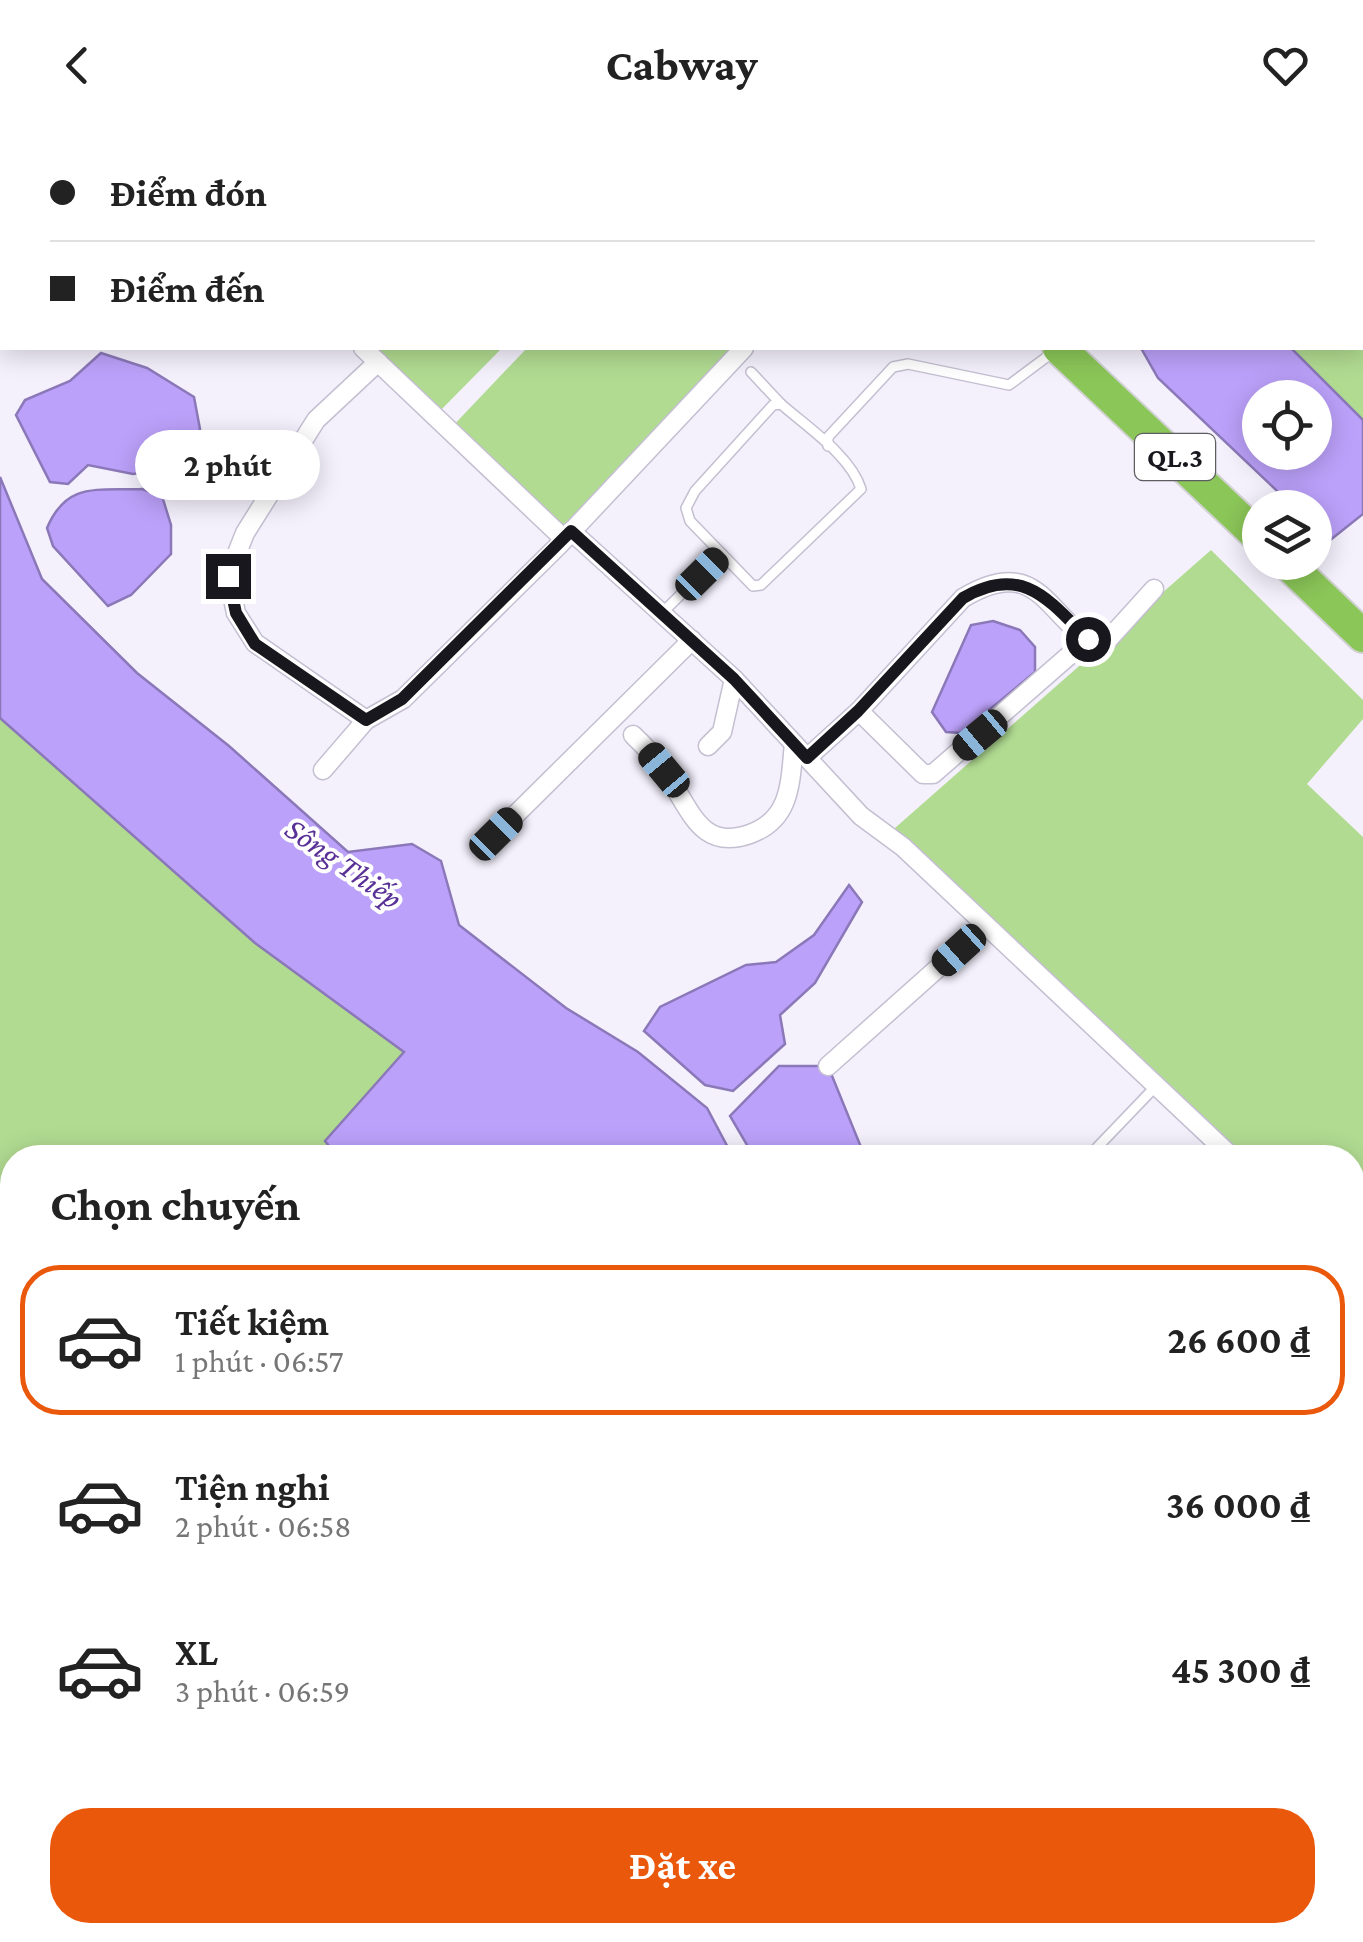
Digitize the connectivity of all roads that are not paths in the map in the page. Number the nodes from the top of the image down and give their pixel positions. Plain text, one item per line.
1 (365, 350) edge
2 (742, 350) edge
3 (1056, 350) edge
4 (1063, 350) edge
5 (378, 362) junction
6 (1087, 362) edge
7 (751, 372) dead end
8 (781, 404) junction
9 (828, 446) junction
10 (1242, 520) edge
11 (567, 535) junction
12 (722, 554) junction
13 (1305, 580) edge
14 (1154, 589) dead end
15 (662, 614) junction
16 (1363, 636) edge
17 (1088, 639) junction
18 (692, 640) junction
19 (734, 679) junction
20 (858, 711) junction
21 (366, 720) junction
22 (633, 735) dead end
23 (708, 746) dead end
24 (801, 751) junction
25 (323, 770) dead end
26 (496, 834) dead end
27 (985, 926) junction
28 (828, 1066) dead end
29 (1156, 1086) junction
30 (1099, 1145) edge
31 (1219, 1145) edge

1 - 5 street
2 - 11 street
3 - 9 lane
4 - 6 highway, QL.3
5 - 11 street
5 - 21 street
6 - 10 highway, QL.3
7 - 8 lane
8 - 9 lane
8 - 12 lane
9 - 12 lane
11 - 15 street
11 - 21 street
12 - 15 lane
13 - 16 highway
14 - 17 street
15 - 18 street
17 - 20 street
17 - 20 street
18 - 19 street
18 - 26 street
19 - 23 street
19 - 24 street
20 - 24 street
21 - 25 street
22 - 24 street
24 - 27 street
27 - 28 street
27 - 29 street
29 - 30 lane
29 - 31 street

